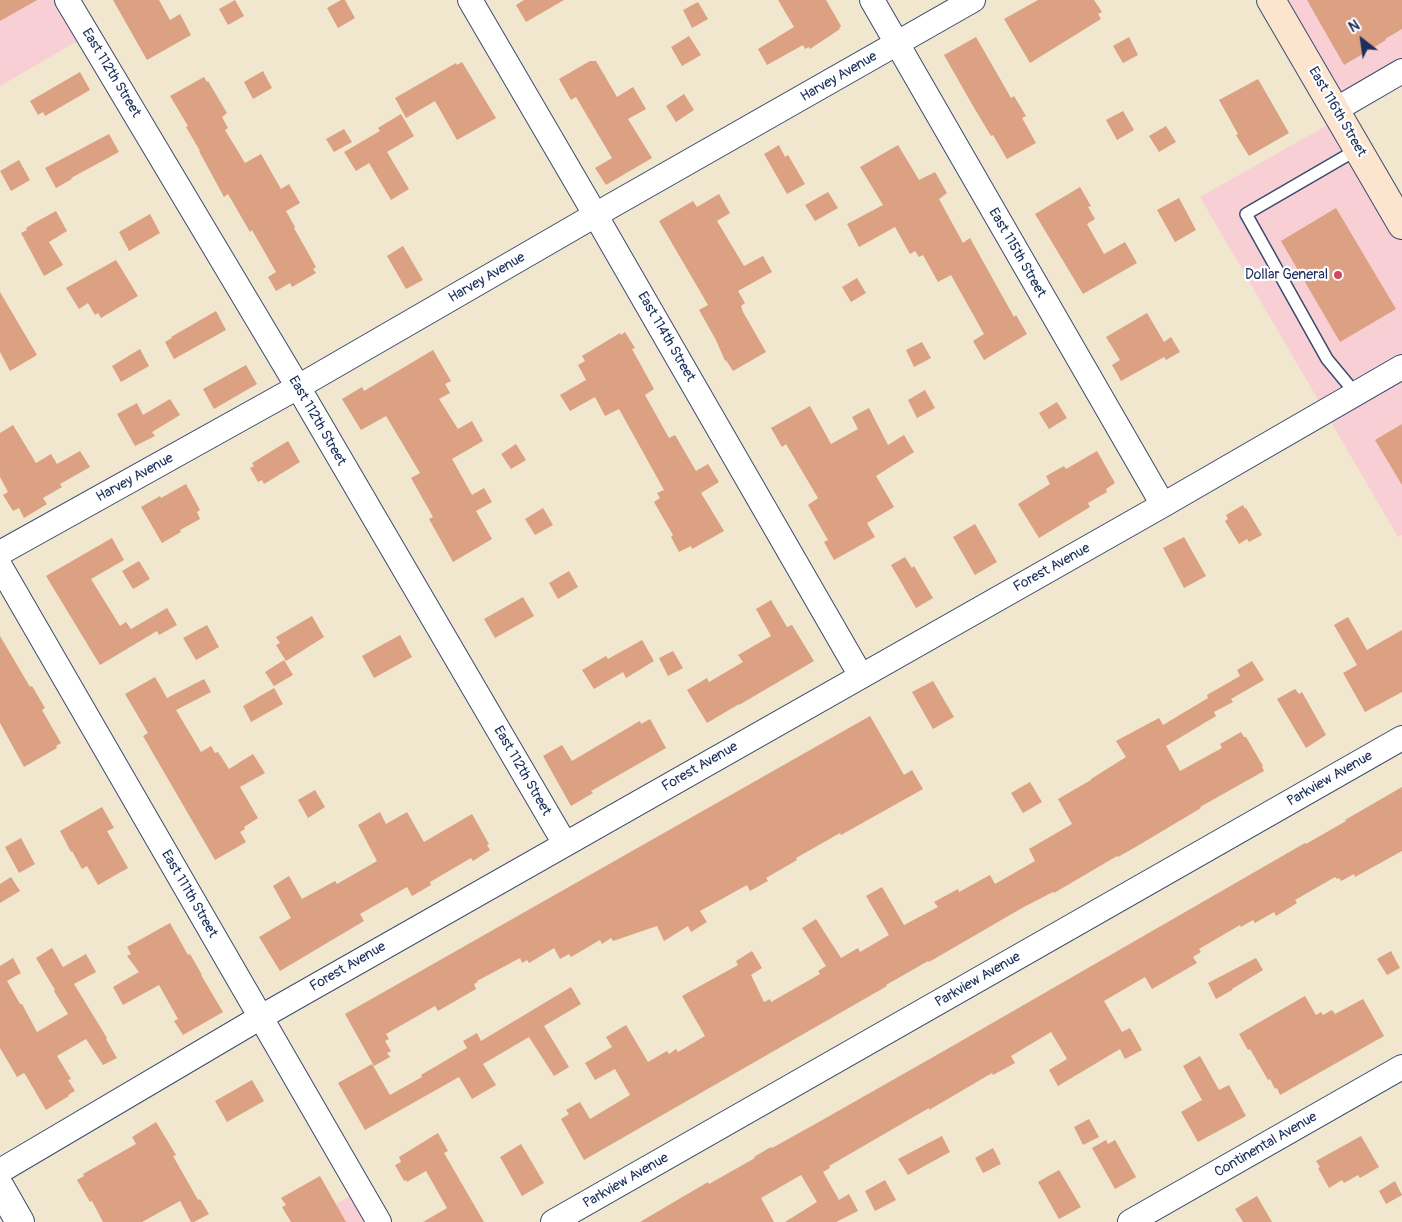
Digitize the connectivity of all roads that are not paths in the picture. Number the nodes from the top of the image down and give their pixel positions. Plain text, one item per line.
1 (67, 0) edge
2 (470, 0) edge
3 (872, 0) edge
4 (973, 0) edge
5 (1271, 0) edge
6 (897, 44) junction
7 (1402, 71) edge
8 (1335, 110) junction
9 (1358, 149) junction
10 (596, 215) junction
11 (1402, 225) edge
12 (1402, 367) edge
13 (298, 387) junction
14 (1356, 394) junction
15 (1163, 505) junction
16 (0, 553) edge
17 (0, 566) edge
18 (861, 676) junction
19 (1402, 738) edge
20 (565, 844) junction
21 (261, 1017) junction
22 (1402, 1067) edge
23 (0, 1171) edge
24 (0, 1186) edge
25 (20, 1222) edge
26 (378, 1222) edge
27 (554, 1222) edge
28 (1130, 1222) edge

1 - 13 street, East 112th Street
2 - 10 street, East 114th Street
3 - 6 street, East 115th Street
4 - 6 street, Harvey Avenue
5 - 8 main road, East 116th Street
6 - 10 street, Harvey Avenue
6 - 15 street, East 115th Street
7 - 8 street
8 - 9 main road, East 116th Street
9 - 11 main road, East 116th Street
9 - 14 lane
10 - 13 street, Harvey Avenue
10 - 18 street, East 114th Street
12 - 14 street, Forest Avenue
13 - 16 street, Harvey Avenue
13 - 20 street, East 112th Street
14 - 15 street, Forest Avenue
15 - 18 street, Forest Avenue
17 - 21 street, East 111th Street
18 - 20 street, Forest Avenue
19 - 27 street, Parkview Avenue
20 - 21 street, Forest Avenue
21 - 23 street, Forest Avenue
21 - 26 street, East 111th Street
22 - 28 street, Continental Avenue
24 - 25 street

